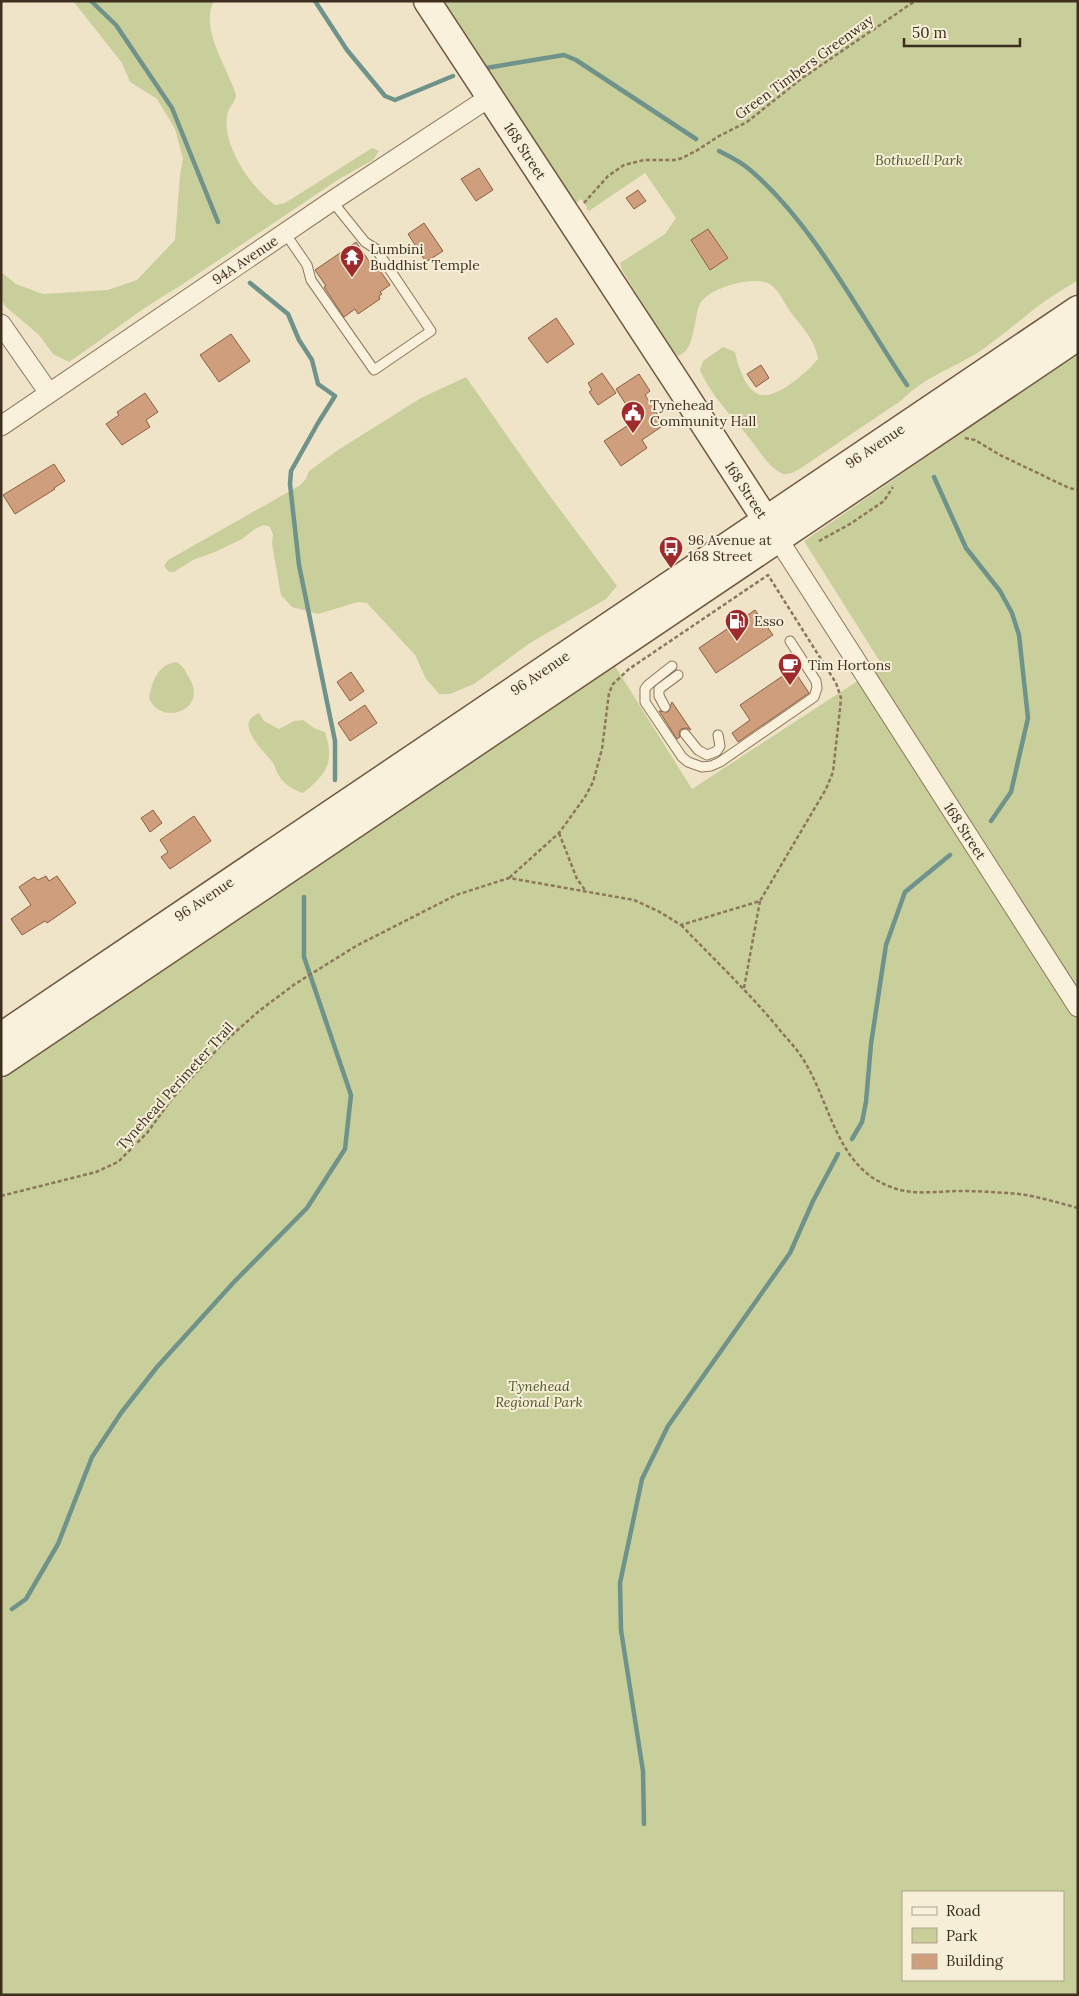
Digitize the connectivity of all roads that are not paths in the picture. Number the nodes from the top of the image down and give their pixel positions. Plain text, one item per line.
1 (426, 1) edge
2 (490, 97) junction
3 (332, 201) junction
4 (285, 233) junction
5 (1078, 309) edge
6 (1, 324) edge
7 (1078, 337) edge
8 (49, 393) junction
9 (1, 426) edge
10 (771, 530) junction
11 (790, 641) dead end
12 (672, 666) dead end
13 (678, 675) dead end
14 (665, 707) dead end
15 (685, 734) dead end
16 (718, 735) dead end
17 (1078, 1007) edge
18 (1, 1036) edge
19 (1, 1063) edge

1 - 2 main road, 168 Street
2 - 3 street, 94A Avenue
2 - 10 main road, 168 Street
3 - 4 street, 94A Avenue
3 - 4 lane
4 - 8 street, 94A Avenue
5 - 10 main road, 96 Avenue
6 - 8 street
7 - 10 main road, 96 Avenue
8 - 9 street, 94A Avenue
10 - 17 street, 168 Street
10 - 18 main road, 96 Avenue
10 - 19 main road, 96 Avenue
11 - 12 lane
13 - 14 lane
15 - 16 lane

